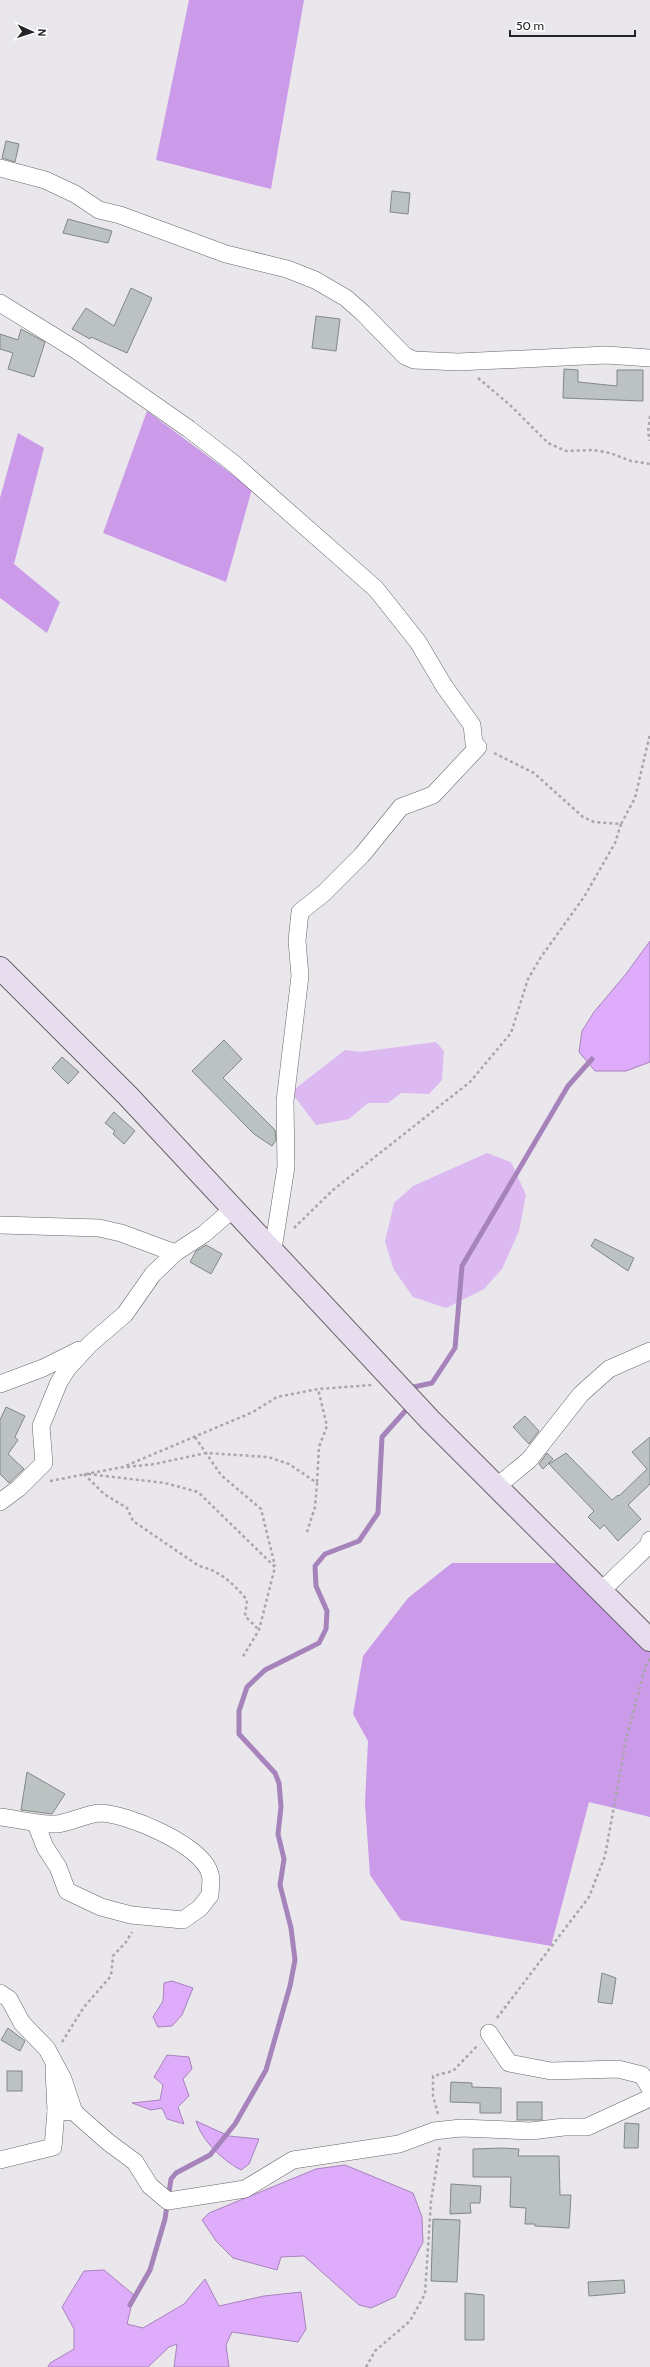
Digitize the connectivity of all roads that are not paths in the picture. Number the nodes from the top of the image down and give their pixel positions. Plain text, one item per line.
1 (0, 168) edge
2 (0, 303) edge
3 (650, 358) edge
4 (0, 968) edge
5 (234, 1208) junction
6 (0, 1225) edge
7 (273, 1249) junction
8 (175, 1253) junction
9 (90, 1344) junction
10 (650, 1351) edge
11 (0, 1384) edge
12 (496, 1487) junction
13 (0, 1502) edge
14 (650, 1540) edge
15 (601, 1591) junction
16 (650, 1640) edge
17 (0, 1817) edge
18 (36, 1824) junction
19 (0, 1993) edge
20 (489, 2033) road end
21 (54, 2063) junction
22 (650, 2088) edge
23 (650, 2098) edge
24 (56, 2111) junction
25 (74, 2112) junction
26 (0, 2160) edge

1 - 3 street
2 - 7 street
4 - 5 street
5 - 7 street
5 - 8 street
6 - 8 street
7 - 12 street
8 - 9 street
9 - 11 street
9 - 13 street
10 - 12 street
12 - 15 street
14 - 15 street
15 - 16 street
17 - 18 street
18 - 18 street
19 - 21 street
20 - 22 street
21 - 24 street
21 - 25 street
23 - 25 street
24 - 25 street
24 - 26 street

